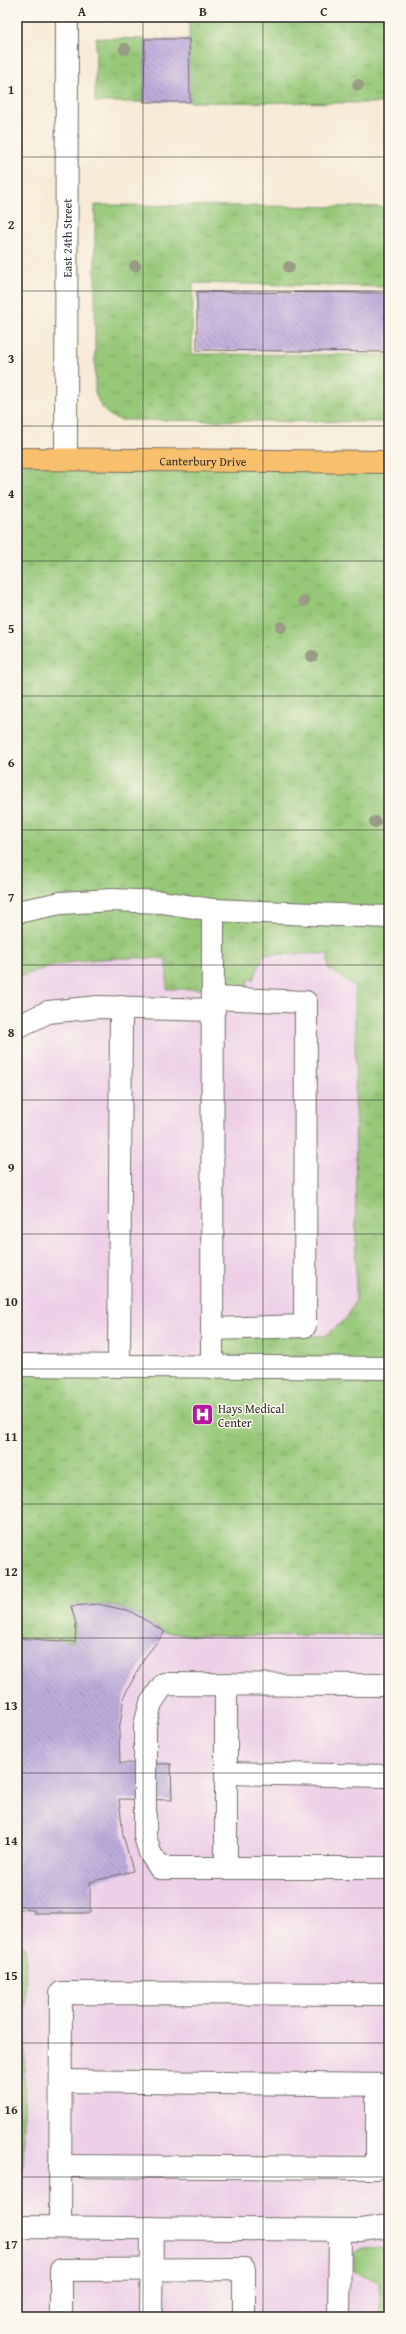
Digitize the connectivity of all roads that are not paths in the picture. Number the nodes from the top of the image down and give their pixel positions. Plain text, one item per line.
1 (67, 17) edge
2 (17, 459) edge
3 (66, 460) junction
4 (389, 462) edge
5 (214, 910) junction
6 (17, 912) edge
7 (389, 917) edge
8 (214, 1004) junction
9 (120, 1007) junction
10 (17, 1027) edge
11 (212, 1329) junction
12 (17, 1366) edge
13 (119, 1366) junction
14 (212, 1367) junction
15 (389, 1368) edge
16 (226, 1684) junction
17 (389, 1685) edge
18 (226, 1773) junction
19 (389, 1776) edge
20 (226, 1868) junction
21 (389, 1868) edge
22 (389, 1994) edge
23 (61, 2081) junction
24 (383, 2085) edge
25 (60, 2166) junction
26 (389, 2226) edge
27 (17, 2227) edge
28 (60, 2227) junction
29 (152, 2228) junction
30 (340, 2230) junction
31 (151, 2270) junction
32 (61, 2317) edge
33 (151, 2317) edge
34 (244, 2317) edge
35 (339, 2317) edge

1 - 3 street, East 24th Street
2 - 3 main road, Canterbury Drive
3 - 4 main road, Canterbury Drive
5 - 6 street
5 - 7 street
5 - 8 street
8 - 9 street
8 - 11 street
8 - 11 street
9 - 10 street
9 - 13 street
11 - 14 street
12 - 13 street
13 - 14 street
14 - 15 street
16 - 17 street
16 - 18 street
16 - 20 street
18 - 19 street
18 - 20 street
20 - 21 street
22 - 23 street
23 - 24 street
23 - 25 street
24 - 25 street
25 - 28 street
26 - 30 street
27 - 28 street
28 - 29 street
29 - 30 street
29 - 31 street
30 - 35 street
31 - 32 street
31 - 33 street
31 - 34 street

